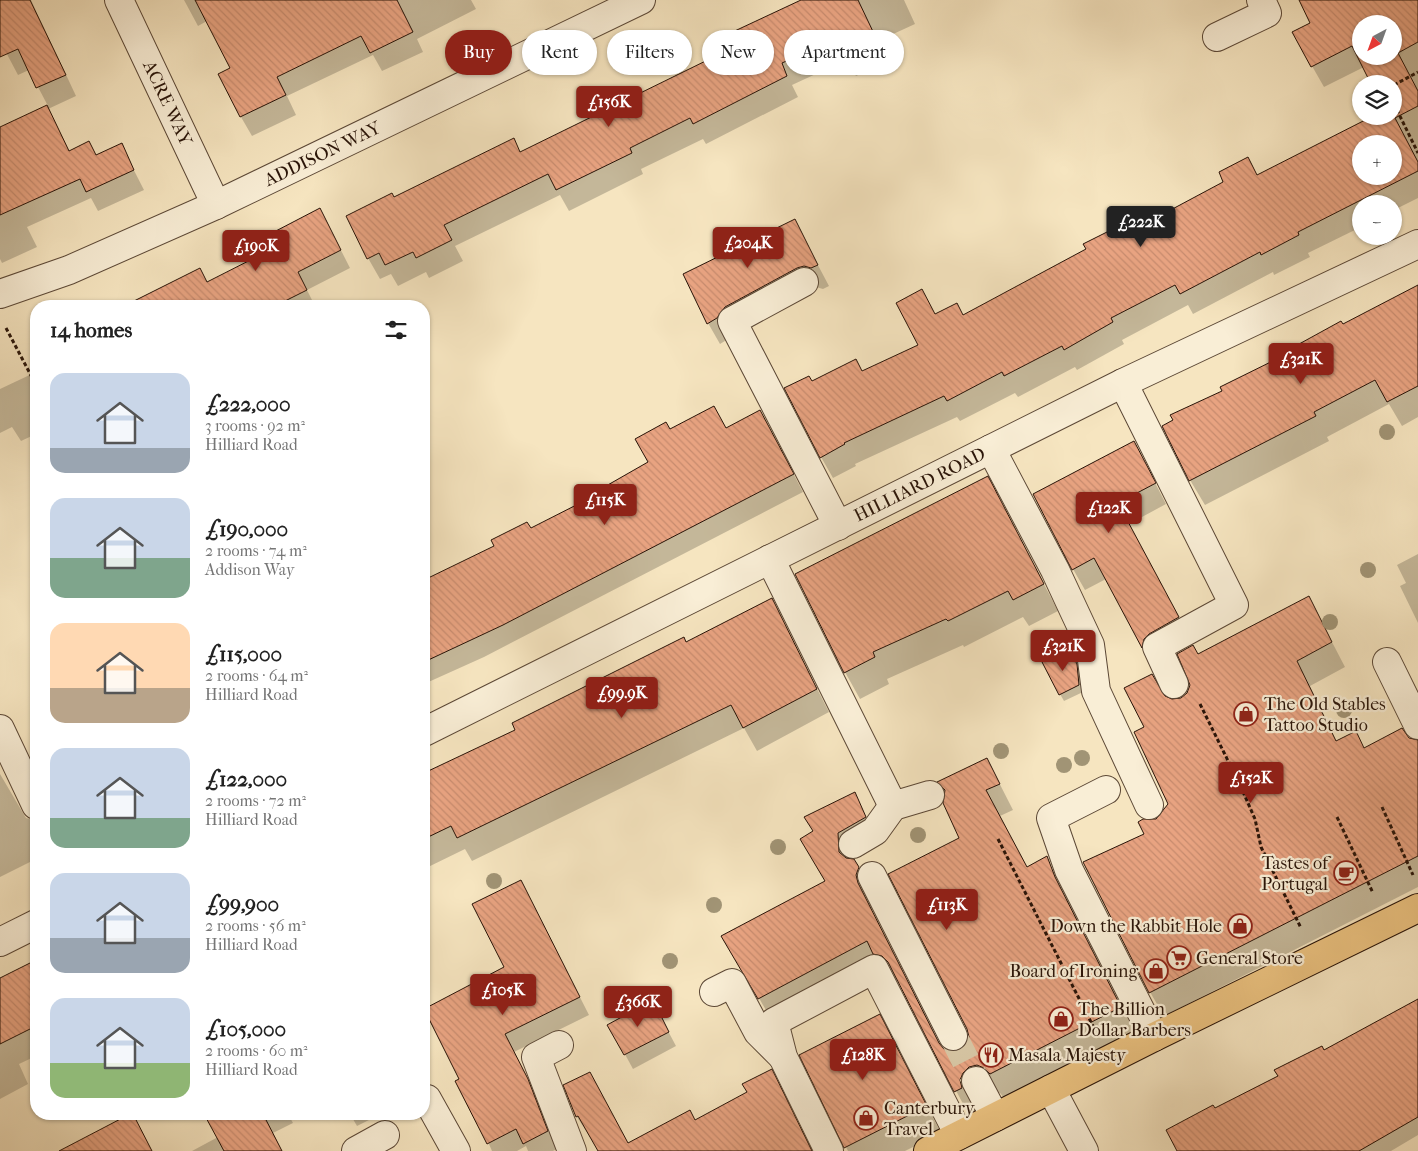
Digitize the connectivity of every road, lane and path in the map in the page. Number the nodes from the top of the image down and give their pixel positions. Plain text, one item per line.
1 (119, 0) edge
2 (641, 0) edge
3 (1261, 0) edge
4 (1217, 37) dead end
5 (1418, 72) edge
6 (1402, 80) edge
7 (1402, 120) edge
8 (1418, 153) edge
9 (216, 205) junction
10 (1418, 244) edge
11 (804, 282) dead end
12 (0, 294) edge
13 (4, 324) dead end
14 (30, 374) edge
15 (1123, 384) junction
16 (991, 449) junction
17 (838, 526) junction
18 (770, 559) junction
19 (1387, 662) dead end
20 (1174, 684) dead end
21 (1197, 698) dead end
22 (1418, 725) edge
23 (0, 729) edge
24 (430, 729) edge
25 (1106, 790) dead end
26 (30, 792) edge
27 (930, 794) dead end
28 (1148, 805) dead end
29 (893, 806) junction
30 (1382, 807) dead end
31 (1337, 817) dead end
32 (998, 839) dead end
33 (853, 844) dead end
34 (872, 876) dead end
35 (1414, 876) dead end
36 (1418, 908) edge
37 (1387, 923) junction
38 (30, 927) edge
39 (0, 942) edge
40 (1316, 958) junction
41 (714, 992) dead end
42 (953, 1036) tunnel mouth
43 (1154, 1036) junction
44 (559, 1045) dead end
45 (783, 1057) junction
46 (1110, 1060) junction
47 (976, 1081) tunnel mouth
48 (1051, 1089) junction
49 (430, 1104) edge
50 (995, 1117) junction
51 (385, 1135) dead end
52 (959, 1135) junction
53 (356, 1151) edge
54 (456, 1151) edge
55 (572, 1151) edge
56 (829, 1151) edge
57 (928, 1151) edge
58 (1084, 1151) edge

1 - 9 street, ACRE WAY
2 - 9 street, ADDISON WAY
3 - 4 street
5 - 6 path
7 - 8 path
9 - 12 street, ADDISON WAY
10 - 15 street, HILLIARD ROAD
11 - 17 street
13 - 14 path
15 - 16 street, HILLIARD ROAD
15 - 20 street
16 - 17 street, HILLIARD ROAD
16 - 28 street
17 - 18 street, HILLIARD ROAD
18 - 24 street, HILLIARD ROAD
18 - 29 street
19 - 22 street
21 - 40 path
23 - 26 street
25 - 43 street
27 - 29 street
29 - 33 street
30 - 35 path
31 - 37 path
32 - 46 path
34 - 42 street
36 - 37 main road
37 - 40 main road
38 - 39 street
40 - 43 main road
41 - 45 street
43 - 46 main road
44 - 55 street
45 - 52 street
45 - 56 street
46 - 48 main road
47 - 50 street
48 - 50 main road
48 - 58 street
49 - 54 street
50 - 52 main road
51 - 53 street
52 - 57 main road

